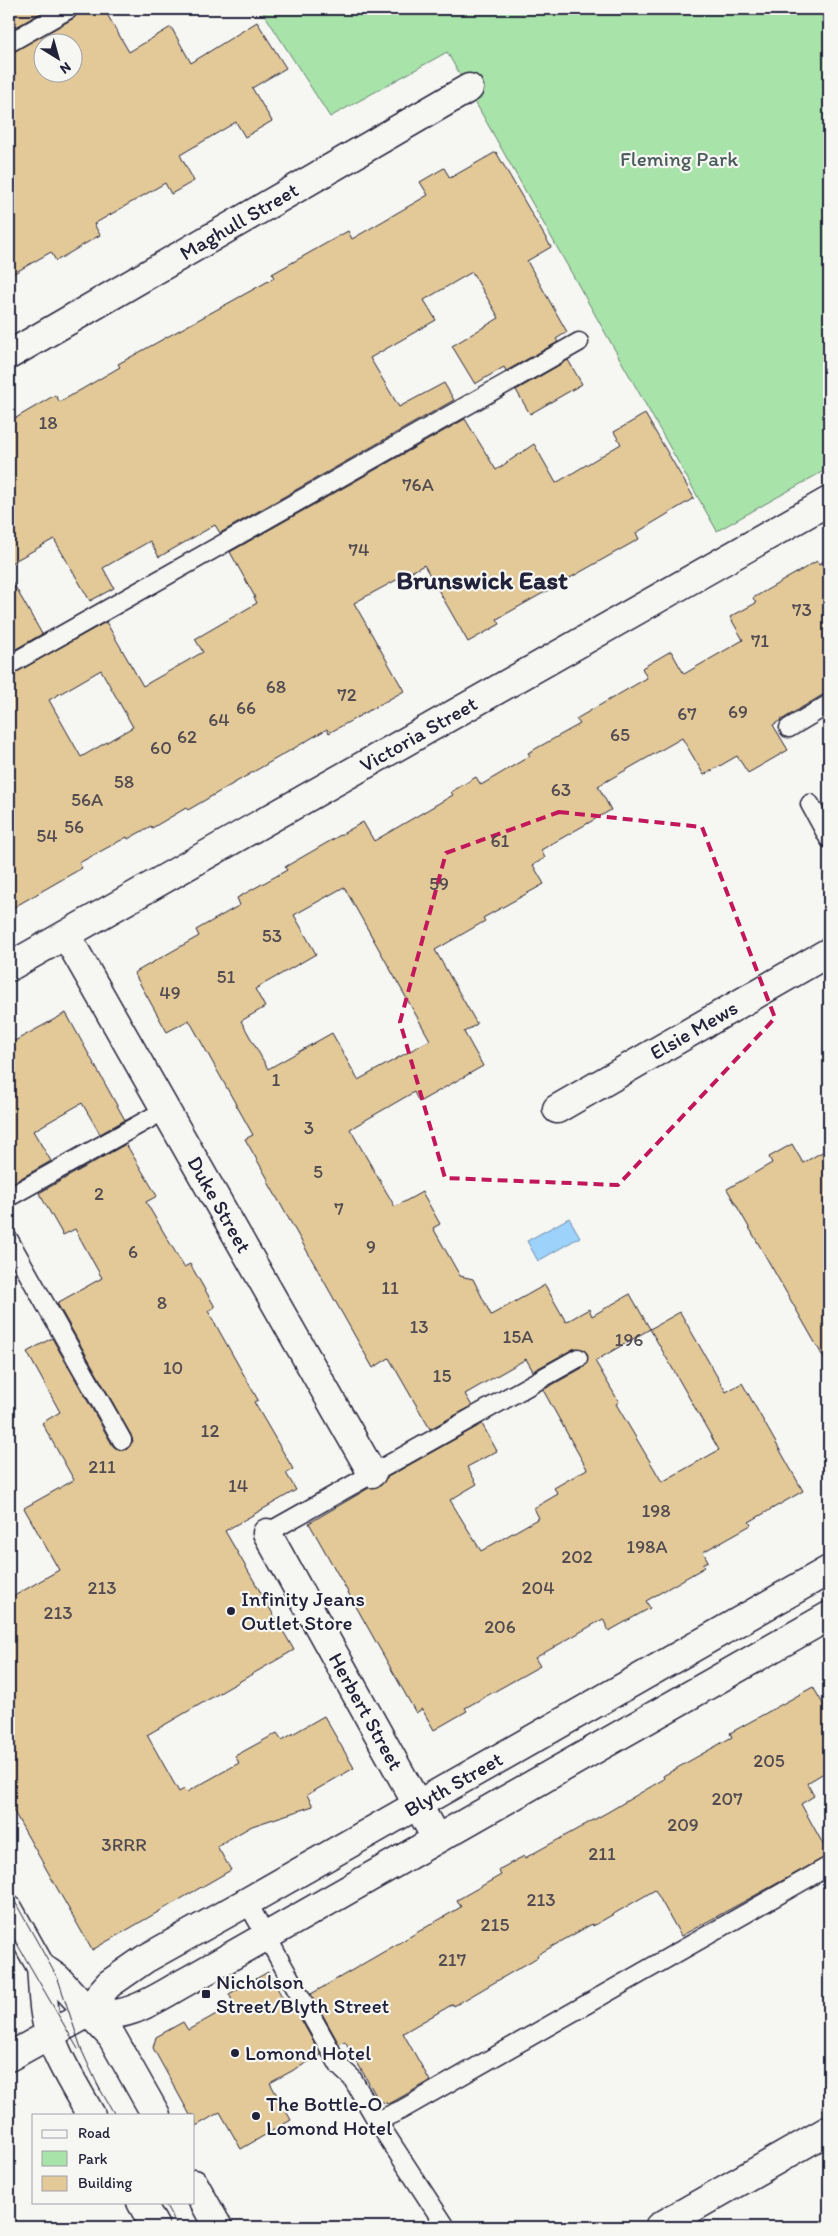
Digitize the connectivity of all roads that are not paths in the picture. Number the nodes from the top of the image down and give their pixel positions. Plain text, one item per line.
1 (69, 9) edge
2 (9, 43) edge
3 (469, 88) dead end
4 (579, 342) dead end
5 (9, 355) edge
6 (829, 501) edge
7 (9, 665) edge
8 (829, 704) edge
9 (789, 728) dead end
10 (810, 804) dead end
11 (829, 839) edge
12 (66, 935) junction
13 (829, 952) edge
14 (9, 967) edge
15 (557, 1109) dead end
16 (165, 1110) junction
17 (9, 1197) edge
18 (9, 1240) edge
19 (578, 1358) dead end
20 (122, 1440) dead end
21 (372, 1473) junction
22 (267, 1533) joint
23 (829, 1570) edge
24 (829, 1616) edge
25 (418, 1804) junction
26 (436, 1838) junction
27 (829, 1866) edge
28 (247, 1902) junction
29 (9, 1910) edge
30 (266, 1936) junction
31 (41, 1966) junction
32 (90, 2012) junction
33 (50, 2034) junction
34 (9, 2057) edge
35 (90, 2114) edge
36 (155, 2114) edge
37 (377, 2121) junction
38 (829, 2130) edge
39 (195, 2186) edge
40 (142, 2204) edge
41 (155, 2227) edge
42 (218, 2227) edge
43 (446, 2227) edge
44 (659, 2227) edge

1 - 2 lane
3 - 5 street, Maghull Street
4 - 7 lane
6 - 12 street, Victoria Street
8 - 9 lane
10 - 11 lane
12 - 14 street, Victoria Street
12 - 16 street, Duke Street
13 - 15 street, Elsie Mews
16 - 17 lane
16 - 21 street, Duke Street
18 - 20 lane
19 - 21 lane
21 - 22 lane
22 - 25 street, Herbert Street
23 - 25 street, Blyth Street
24 - 26 street, Blyth Street
25 - 26 street, Herbert Street
25 - 28 street, Blyth Street
26 - 30 street, Blyth Street
27 - 37 lane
28 - 30 lane
28 - 32 street, Blyth Street
29 - 31 street
30 - 32 street, Blyth Street
30 - 37 lane
31 - 32 street
31 - 33 street
32 - 33 street, Blyth Street
32 - 36 street
33 - 34 street, Blyth Street
33 - 35 street
37 - 43 lane
38 - 44 street
39 - 42 street
40 - 41 street

